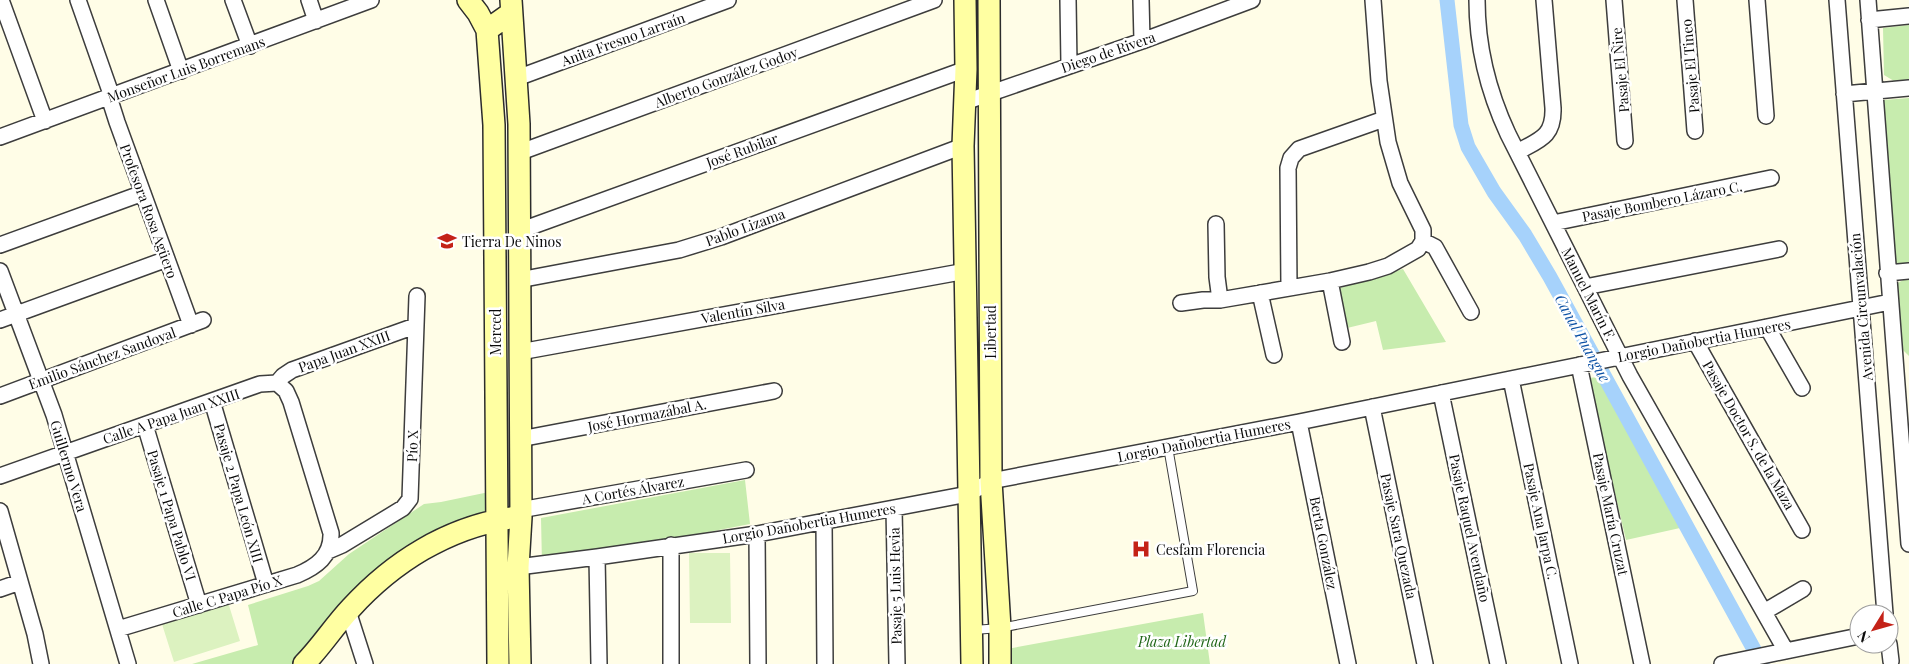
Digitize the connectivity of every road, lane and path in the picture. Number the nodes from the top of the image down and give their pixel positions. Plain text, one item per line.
1 (1, 0) edge
2 (78, 0) edge
3 (156, 0) edge
4 (233, 0) edge
5 (309, 0) edge
6 (371, 0) edge
7 (468, 0) edge
8 (728, 0) edge
9 (934, 0) edge
10 (965, 0) edge
11 (989, 0) edge
12 (1068, 0) edge
13 (1141, 0) edge
14 (1252, 0) edge
15 (1374, 0) edge
16 (1477, 0) edge
17 (1544, 0) edge
18 (1614, 0) edge
19 (1685, 0) edge
20 (1757, 0) edge
21 (1837, 0) edge
22 (1868, 0) edge
23 (511, 7) edge
24 (1213, 7) edge
25 (1909, 16) edge
26 (1869, 20) junction
27 (316, 21) junction
28 (487, 30) junction
29 (1142, 41) junction
30 (250, 46) junction
31 (1069, 65) junction
32 (966, 69) junction
33 (181, 71) junction
34 (517, 78) junction
35 (1909, 88) edge
36 (989, 92) junction
37 (1874, 92) junction
38 (1844, 94) junction
39 (109, 97) junction
40 (965, 102) junction
41 (1766, 116) dead end
42 (1384, 119) junction
43 (45, 121) junction
44 (1695, 131) dead end
45 (0, 137) edge
46 (1626, 141) dead end
47 (963, 146) junction
48 (1517, 152) junction
49 (518, 153) junction
50 (1772, 178) dead end
51 (142, 193) junction
52 (1552, 223) junction
53 (1216, 224) dead end
54 (519, 231) junction
55 (1423, 241) junction
56 (0, 245) edge
57 (1779, 249) dead end
58 (166, 259) junction
59 (0, 270) edge
60 (966, 270) junction
61 (1909, 271) edge
62 (1887, 273) junction
63 (519, 280) junction
64 (1330, 281) junction
65 (1290, 288) junction
66 (1585, 288) junction
67 (1260, 293) junction
68 (417, 296) dead end
69 (1220, 300) junction
70 (1890, 302) junction
71 (1181, 303) dead end
72 (1861, 308) junction
73 (1471, 312) dead end
74 (16, 314) junction
75 (0, 320) edge
76 (197, 323) joint
77 (416, 326) junction
78 (1767, 327) junction
79 (1342, 342) dead end
80 (1695, 342) junction
81 (520, 352) junction
82 (1274, 356) dead end
83 (1620, 356) junction
84 (1583, 364) junction
85 (1902, 368) edge
86 (1511, 379) junction
87 (41, 381) junction
88 (277, 383) junction
89 (1802, 388) dead end
90 (774, 391) dead end
91 (1442, 393) junction
92 (0, 396) edge
93 (212, 401) junction
94 (1372, 407) junction
95 (1299, 422) junction
96 (145, 425) junction
97 (520, 439) junction
98 (1168, 447) junction
99 (66, 453) junction
100 (746, 470) dead end
101 (0, 476) edge
102 (991, 481) junction
103 (968, 494) junction
104 (894, 508) junction
105 (0, 511) edge
106 (520, 513) junction
107 (497, 520) junction
108 (824, 521) junction
109 (1802, 530) dead end
110 (757, 534) junction
111 (1909, 544) edge
112 (671, 545) junction
113 (328, 551) junction
114 (597, 558) junction
115 (518, 567) junction
116 (20, 582) junction
117 (266, 584) junction
118 (0, 589) edge
119 (1803, 589) dead end
120 (1884, 604) edge
121 (199, 605) junction
122 (348, 610) junction
123 (1764, 612) junction
124 (1000, 628) junction
125 (118, 629) junction
126 (972, 630) junction
127 (1849, 638) edge
128 (1786, 651) junction
129 (1890, 654) edge
130 (1891, 661) dead end
131 (41, 664) edge
132 (128, 664) edge
133 (304, 664) edge
134 (365, 664) edge
135 (498, 664) edge
136 (520, 664) edge
137 (599, 664) edge
138 (672, 664) edge
139 (758, 664) edge
140 (825, 664) edge
141 (897, 664) edge
142 (972, 664) edge
143 (1000, 664) edge
144 (1348, 664) edge
145 (1425, 664) edge
146 (1498, 664) edge
147 (1570, 664) edge
148 (1642, 664) edge
149 (1722, 664) edge

1 - 43 street
2 - 39 street, Profesora Rosa Agüero
3 - 33 street
4 - 30 street
5 - 27 street
6 - 27 street, Monseñor Luis Borremans
7 - 28 street
8 - 34 street, Anita Fresno Larraín
9 - 49 street, Alberto González Godoy
10 - 32 street, Libertad
11 - 36 street, Libertad
12 - 31 street
13 - 29 street
14 - 24 street, Diego de Rivera
15 - 42 street
16 - 48 street, Manuel Marín F.
17 - 48 street
18 - 46 street, Pasaje El Ñire
19 - 44 street, Pasaje El Tineo
20 - 41 street
21 - 38 street, Avenida Circunvalación
22 - 26 street, Avenida Circunvalación
23 - 28 street, Merced
23 - 34 street, Merced
24 - 29 street, Diego de Rivera
25 - 26 street
26 - 37 street, Avenida Circunvalación
27 - 30 street, Monseñor Luis Borremans
28 - 107 street, Merced
29 - 31 street, Diego de Rivera
30 - 33 street, Monseñor Luis Borremans
31 - 36 street, Diego de Rivera
32 - 40 street, Libertad
32 - 54 street, José Rubilar
33 - 39 street, Monseñor Luis Borremans
34 - 49 street, Merced
35 - 37 street
36 - 40 street, Diego de Rivera
36 - 102 street, Libertad
37 - 38 street
37 - 62 street, Avenida Circunvalación
38 - 72 street, Avenida Circunvalación
39 - 43 street, Monseñor Luis Borremans
39 - 51 street, Profesora Rosa Agüero
40 - 47 street, Libertad
42 - 55 street
42 - 65 street
43 - 45 street, Monseñor Luis Borremans
47 - 60 street, Libertad
47 - 63 street, Pablo Lizama
48 - 52 street, Manuel Marín F.
49 - 54 street, Merced
50 - 52 street, Pasaje Bombero Lázaro C.
51 - 56 street
51 - 58 street, Profesora Rosa Agüero
52 - 66 street, Manuel Marín F.
53 - 69 street
54 - 63 street, Merced
55 - 64 street
55 - 73 street
57 - 66 street
58 - 74 street
58 - 76 street, Profesora Rosa Agüero
59 - 74 street, Guillermo Vera
60 - 81 street, Valentín Silva
60 - 103 street, Libertad
61 - 62 street
62 - 70 street, Avenida Circunvalación
63 - 81 street, Merced
64 - 65 street
64 - 79 street
65 - 67 street
66 - 83 street, Manuel Marín F.
67 - 69 street
67 - 82 street
68 - 77 street, Pío X
69 - 71 street
70 - 72 street, Lorgio Dañobertia Humeres
70 - 85 street, Avenida Circunvalación
72 - 78 street, Lorgio Dañobertia Humeres
72 - 120 street, Avenida Circunvalación
74 - 75 street
74 - 87 street, Guillermo Vera
76 - 87 street, Emilio Sánchez Sandoval
77 - 88 street, Papa Juan XXIII
77 - 113 street, Pío X
78 - 80 street, Lorgio Dañobertia Humeres
78 - 89 street
80 - 83 street, Lorgio Dañobertia Humeres
80 - 109 street, Pasaje Doctor S. de la Maza
81 - 97 street, Merced
83 - 84 street, Lorgio Dañobertia Humeres
83 - 123 street, Manuel Marín F.
84 - 86 street, Lorgio Dañobertia Humeres
84 - 148 street, Pasaje María Cruzat
85 - 111 street, Avenida Circunvalación
86 - 91 street, Lorgio Dañobertia Humeres
86 - 147 street, Pasaje Ana Jarpa C.
87 - 92 street, Emilio Sánchez Sandoval
87 - 99 street, Guillermo Vera
88 - 93 street, Calle A Papa Juan XXIII
88 - 113 street
90 - 97 street, José Hormazábal A.
91 - 94 street, Lorgio Dañobertia Humeres
91 - 146 street, Pasaje Raquel Avendaño
93 - 96 street, Calle A Papa Juan XXIII
93 - 117 street, Pasaje 2 Papa León XIII
94 - 95 street, Lorgio Dañobertia Humeres
94 - 145 street, Pasaje Sara Quezada
95 - 98 street, Lorgio Dañobertia Humeres
95 - 144 street, Berta González
96 - 99 street, Calle A Papa Juan XXIII
96 - 121 street, Pasaje 1 Papa Pablo VI
97 - 106 street, Merced
98 - 102 street, Lorgio Dañobertia Humeres
98 - 124 lane
99 - 101 street, Calle A Papa Juan XXIII
99 - 125 street, Guillermo Vera
100 - 106 street, A Cortés Álvarez
102 - 103 street, Lorgio Dañobertia Humeres
102 - 124 street, Libertad
103 - 104 street, Lorgio Dañobertia Humeres
103 - 126 street, Libertad
104 - 108 street, Lorgio Dañobertia Humeres
104 - 141 street, Pasaje 5 Luis Hevia
105 - 116 street
106 - 107 street
106 - 115 street, Merced
107 - 122 street
107 - 135 street, Merced
108 - 110 street, Lorgio Dañobertia Humeres
108 - 140 street
110 - 112 street, Lorgio Dañobertia Humeres
110 - 139 street
112 - 114 street, Lorgio Dañobertia Humeres
112 - 138 street
113 - 117 street, Calle C Papa Pío X
114 - 115 street, Lorgio Dañobertia Humeres
114 - 137 street
115 - 136 street, Merced
116 - 118 street
116 - 131 street
117 - 121 street, Calle C Papa Pío X
119 - 123 street
121 - 125 street, Calle C Papa Pío X
122 - 133 street
122 - 134 street
123 - 128 street, Manuel Marín F.
124 - 126 lane
124 - 143 street, Libertad
125 - 132 street, Guillermo Vera
126 - 142 street, Libertad
127 - 128 street
128 - 149 street
129 - 130 street

